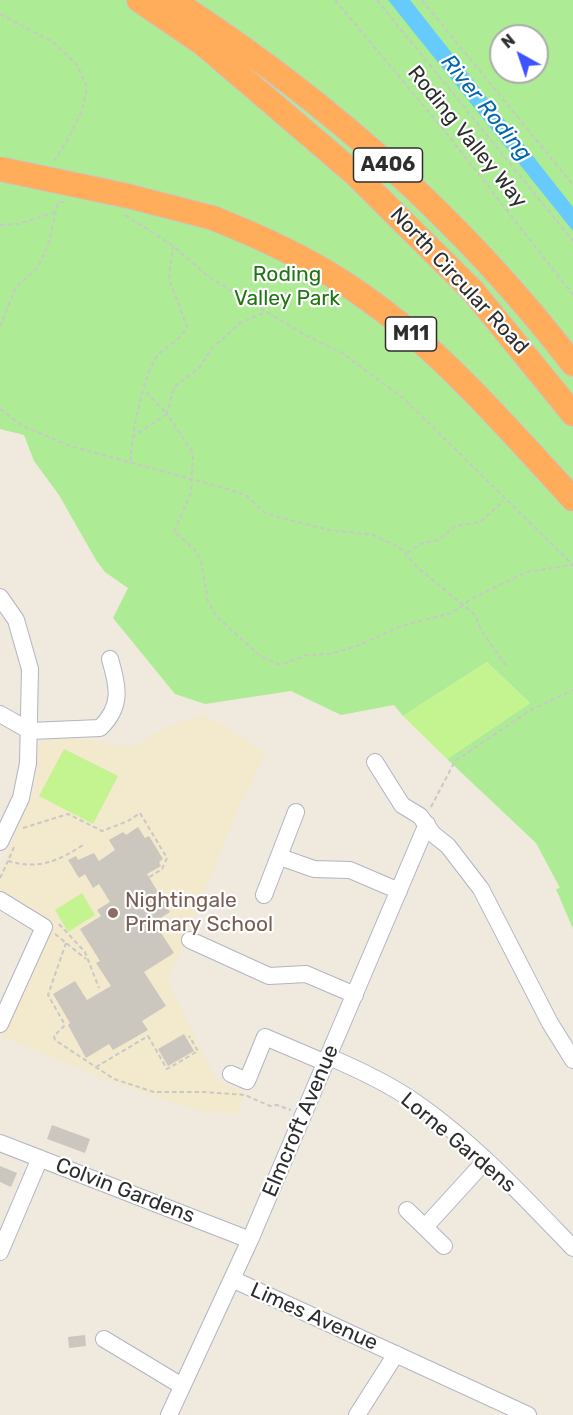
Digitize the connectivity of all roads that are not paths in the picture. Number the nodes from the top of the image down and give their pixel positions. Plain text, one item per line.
1 (139, 0) edge
2 (172, 0) edge
3 (0, 169) edge
4 (573, 364) edge
5 (573, 414) edge
6 (573, 499) edge
7 (0, 597) edge
8 (110, 659) dead end
9 (0, 714) edge
10 (30, 731) junction
11 (375, 762) dead end
12 (296, 812) dead end
13 (427, 825) junction
14 (0, 842) edge
15 (280, 857) junction
16 (399, 891) junction
17 (264, 895) dead end
18 (0, 900) edge
19 (190, 940) dead end
20 (355, 995) junction
21 (0, 1024) edge
22 (328, 1060) junction
23 (573, 1060) edge
24 (231, 1074) dead end
25 (0, 1143) edge
26 (40, 1158) junction
27 (486, 1160) junction
28 (407, 1210) dead end
29 (425, 1227) junction
30 (250, 1240) junction
31 (444, 1246) dead end
32 (573, 1248) edge
33 (0, 1252) edge
34 (232, 1280) junction
35 (104, 1339) dead end
36 (396, 1354) junction
37 (182, 1386) junction
38 (497, 1408) edge
39 (169, 1415) edge
40 (357, 1415) edge
41 (528, 1415) edge

1 - 5 highway, North Circular Road / A406
2 - 4 highway, North Circular Road / A406
3 - 6 highway, M11, bridge
7 - 10 street
8 - 10 street
9 - 10 street
10 - 14 street
11 - 13 street
12 - 15 street
13 - 16 street, Elmcroft Avenue
13 - 23 street
15 - 16 street
15 - 17 street
16 - 20 street, Elmcroft Avenue
18 - 21 street
19 - 20 street
20 - 22 street, Elmcroft Avenue
22 - 24 street, Lorne Gardens
22 - 27 street, Lorne Gardens
22 - 30 street, Elmcroft Avenue
25 - 26 street, Colvin Gardens
26 - 30 street, Colvin Gardens
26 - 33 street
27 - 29 street
27 - 32 street, Lorne Gardens
28 - 29 street
29 - 31 street
30 - 34 street, Elmcroft Avenue
34 - 36 street, Limes Avenue
34 - 37 street, Elmcroft Avenue
35 - 37 street
36 - 38 street, Limes Avenue
36 - 40 street
37 - 39 street, Elmcroft Avenue
38 - 41 street, Limes Avenue

